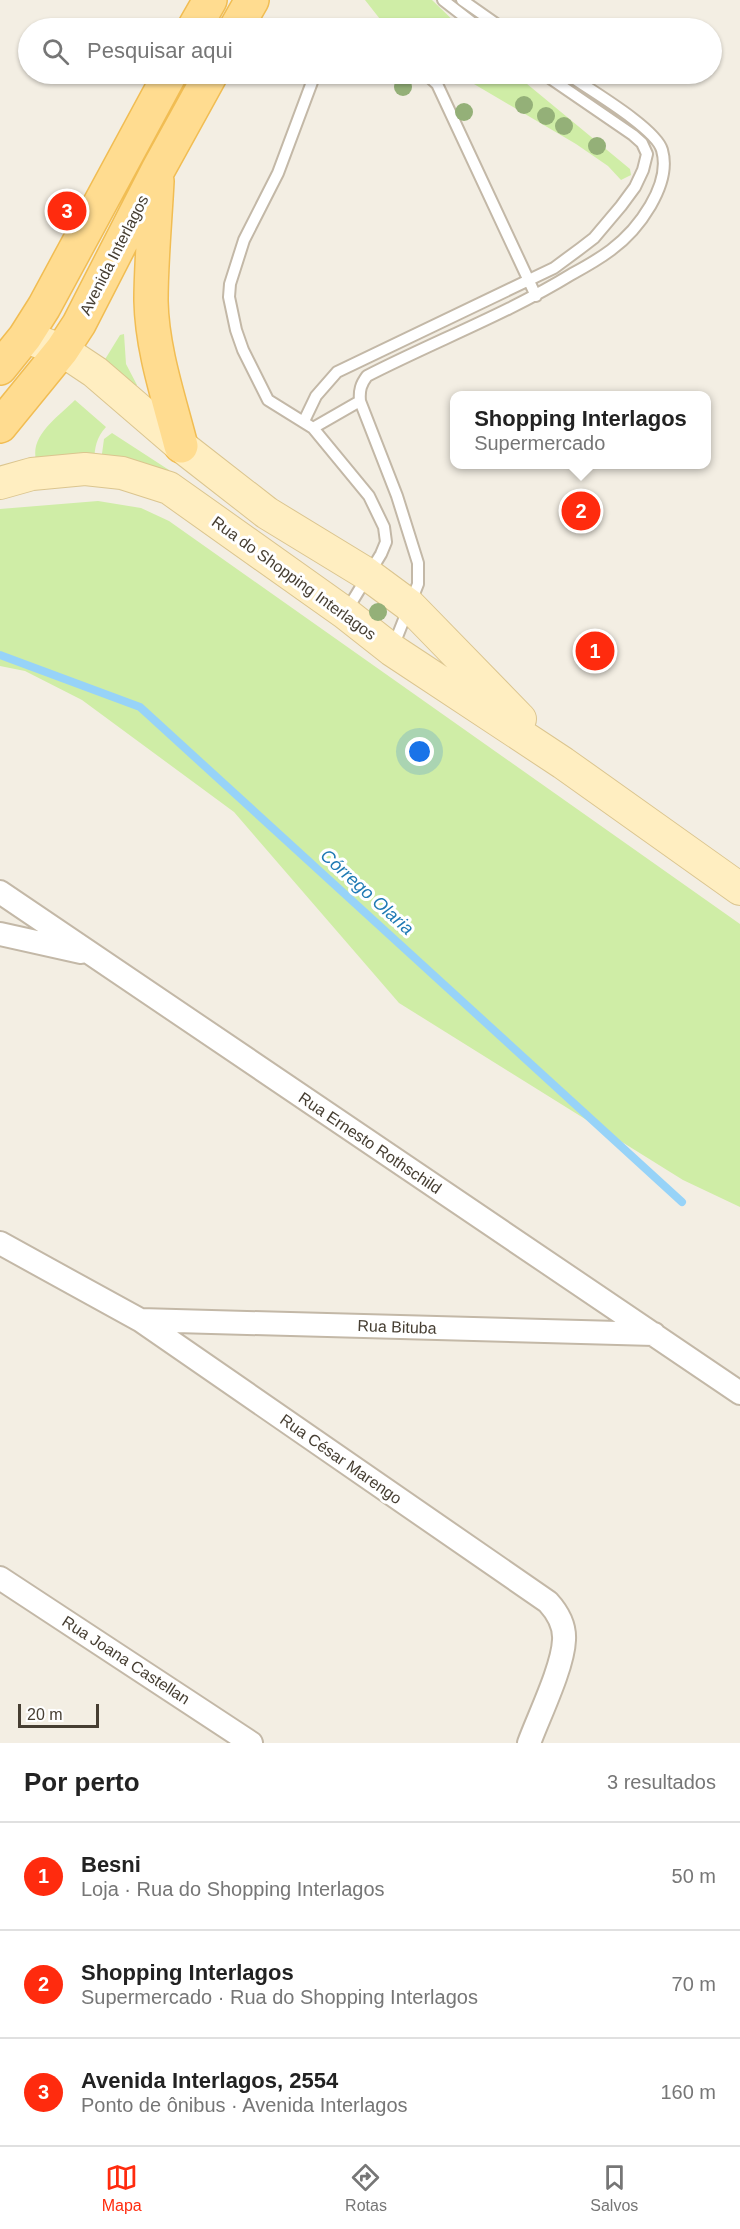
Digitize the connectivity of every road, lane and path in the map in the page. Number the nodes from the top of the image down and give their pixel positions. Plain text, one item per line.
1 (210, 0) edge
2 (252, 0) edge
3 (443, 0) edge
4 (462, 0) edge
5 (200, 18) edge
6 (242, 18) edge
7 (466, 18) edge
8 (488, 18) edge
9 (164, 84) edge
10 (205, 84) edge
11 (311, 84) edge
12 (437, 84) edge
13 (559, 84) edge
14 (581, 84) edge
15 (652, 134) junction
16 (636, 137) junction
17 (158, 170) junction
18 (530, 280) junction
19 (536, 296) junction
20 (25, 337) junction
21 (62, 350) junction
22 (0, 368) edge
23 (360, 401) junction
24 (304, 421) junction
25 (0, 426) edge
26 (313, 428) junction
27 (181, 446) junction
28 (0, 483) edge
29 (368, 574) junction
30 (409, 605) junction
31 (345, 613) junction
32 (392, 650) junction
33 (563, 763) junction
34 (740, 889) edge
35 (0, 892) edge
36 (0, 934) edge
37 (92, 955) junction
38 (0, 1243) edge
39 (140, 1320) junction
40 (654, 1334) junction
41 (740, 1393) edge
42 (0, 1578) edge
43 (251, 1743) edge
44 (529, 1743) edge

1 - 5 main road
2 - 6 main road
3 - 7 lane
4 - 8 lane
9 - 20 main road
10 - 17 main road, Avenida Interlagos
11 - 24 lane
12 - 18 lane
13 - 16 lane
14 - 15 lane
15 - 16 lane
15 - 19 lane
16 - 18 lane
17 - 21 main road, Avenida Interlagos
17 - 27 main road
18 - 19 lane
18 - 24 lane
19 - 23 lane
20 - 21 street, Rua do Shopping Interlagos
20 - 22 main road
21 - 25 main road, Avenida Interlagos
21 - 27 street, Rua do Shopping Interlagos
23 - 26 lane
23 - 30 lane
24 - 26 lane
26 - 29 lane
27 - 29 street, Rua do Shopping Interlagos
28 - 31 street, Rua do Shopping Interlagos
29 - 30 street, Rua do Shopping Interlagos
29 - 31 lane
30 - 32 lane
30 - 33 street, Rua do Shopping Interlagos
31 - 32 street, Rua do Shopping Interlagos
32 - 33 street, Rua do Shopping Interlagos
33 - 34 street, Rua do Shopping Interlagos
35 - 37 street, Rua Ernesto Rothschild
36 - 37 street
37 - 40 street, Rua Ernesto Rothschild
38 - 39 street, Rua César Marengo
39 - 40 street, Rua Bituba
39 - 44 street, Rua César Marengo
40 - 41 street, Rua Ernesto Rothschild
42 - 43 street, Rua Joana Castellan

